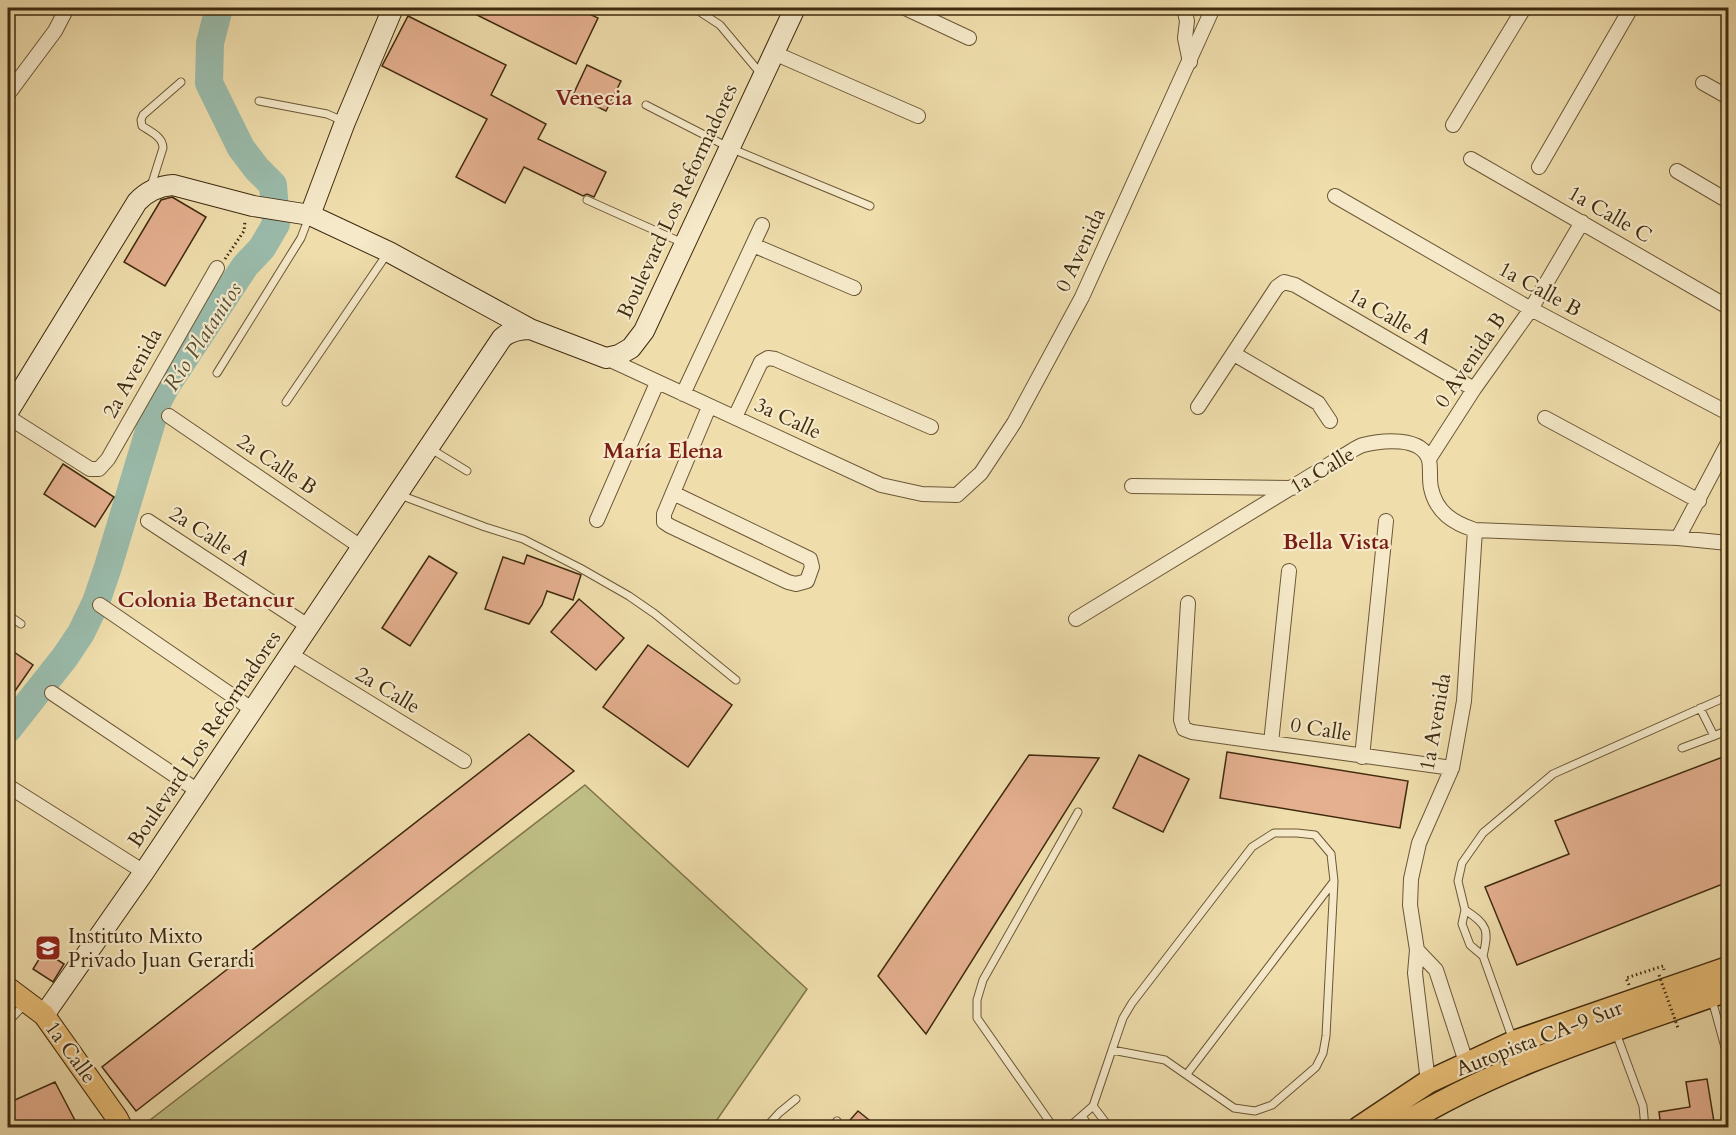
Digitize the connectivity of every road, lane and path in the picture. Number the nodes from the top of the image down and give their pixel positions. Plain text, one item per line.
1 (67, 8) edge
2 (393, 8) edge
3 (694, 8) edge
4 (795, 8) edge
5 (905, 8) edge
6 (1184, 8) edge
7 (1213, 8) edge
8 (1524, 8) edge
9 (1631, 8) edge
10 (969, 38) dead end
11 (774, 53) junction
12 (1190, 62) junction
13 (762, 76) junction
14 (181, 82) dead end
15 (1703, 83) dead end
16 (8, 94) edge
17 (1728, 97) edge
18 (259, 101) dead end
19 (646, 105) dead end
20 (918, 116) dead end
21 (345, 122) junction
22 (1453, 126) dead end
23 (730, 148) junction
24 (1471, 159) dead end
25 (1539, 167) dead end
26 (1677, 171) dead end
27 (149, 191) junction
28 (1335, 196) dead end
29 (587, 200) dead end
30 (1728, 201) edge
31 (250, 205) junction
32 (870, 206) dead end
33 (307, 215) junction
34 (1582, 222) junction
35 (762, 225) dead end
36 (685, 244) junction
37 (753, 245) junction
38 (389, 252) junction
39 (217, 268) joint
40 (854, 288) dead end
41 (1728, 307) edge
42 (1531, 309) junction
43 (496, 311) junction
44 (530, 329) junction
45 (502, 338) junction
46 (1234, 354) junction
47 (606, 358) junction
48 (217, 373) dead end
49 (657, 383) junction
50 (1474, 389) junction
51 (683, 394) junction
52 (286, 402) dead end
53 (709, 407) junction
54 (1198, 407) dead end
55 (1728, 413) edge
56 (8, 415) edge
57 (169, 416) dead end
58 (735, 417) junction
59 (1545, 418) dead end
60 (1330, 421) dead end
61 (931, 427) dead end
62 (1728, 443) edge
63 (429, 448) junction
64 (1429, 459) junction
65 (467, 471) dead end
66 (1132, 486) dead end
67 (1292, 488) junction
68 (673, 493) junction
69 (398, 494) junction
70 (957, 495) joint
71 (1699, 501) junction
72 (597, 520) dead end
73 (148, 521) dead end
74 (1386, 522) dead end
75 (1474, 530) junction
76 (1678, 538) junction
77 (1728, 543) edge
78 (361, 547) junction
79 (1289, 571) dead end
80 (1188, 603) dead end
81 (100, 605) dead end
82 (10, 617) edge
83 (1076, 619) dead end
84 (21, 624) dead end
85 (8, 625) edge
86 (308, 627) junction
87 (290, 654) junction
88 (736, 680) dead end
89 (52, 693) dead end
90 (1728, 696) edge
91 (1700, 708) junction
92 (253, 710) junction
93 (1728, 730) edge
94 (1714, 736) junction
95 (1271, 743) junction
96 (1682, 748) dead end
97 (1362, 757) junction
98 (464, 761) dead end
99 (1452, 768) junction
100 (8, 786) edge
101 (198, 791) junction
102 (1078, 812) dead end
103 (144, 872) junction
104 (1334, 881) junction
105 (1465, 910) junction
106 (1417, 950) junction
107 (1484, 956) junction
108 (1728, 968) edge
109 (1659, 975) dead end
110 (8, 988) edge
111 (1720, 993) edge
112 (27, 1002) junction
113 (44, 1015) junction
114 (8, 1022) edge
115 (1678, 1028) dead end
116 (1615, 1030) junction
117 (1514, 1042) junction
118 (1112, 1050) junction
119 (1728, 1058) edge
120 (1467, 1065) junction
121 (1187, 1074) junction
122 (1428, 1082) junction
123 (1728, 1086) edge
124 (796, 1099) dead end
125 (1093, 1106) junction
126 (1082, 1116) junction
127 (837, 1121) dead end
128 (1106, 1123) dead end
129 (1069, 1127) edge
130 (122, 1128) edge
131 (770, 1128) edge
132 (831, 1128) edge
133 (1054, 1128) edge
134 (1090, 1128) edge
135 (1359, 1128) edge
136 (1397, 1128) edge
137 (1645, 1128) edge
138 (1724, 1128) edge

1 - 16 street
2 - 21 main road
3 - 13 lane
4 - 11 main road, Boulevard Los Reformadores
5 - 10 street
6 - 12 street
7 - 12 street, 0 Avenida
8 - 22 street
9 - 25 street
11 - 13 main road, Boulevard Los Reformadores
11 - 20 street
12 - 70 street, 0 Avenida
13 - 23 main road, Boulevard Los Reformadores
14 - 27 lane
15 - 17 street
18 - 21 lane
19 - 23 lane
21 - 33 main road
23 - 32 lane
23 - 36 main road, Boulevard Los Reformadores
24 - 34 street, 1a Calle C
26 - 30 street
27 - 31 main road
27 - 56 main road
28 - 42 street, 1a Calle B
29 - 36 lane
31 - 33 main road
31 - 39 path
33 - 38 main road
33 - 48 lane
34 - 41 street, 1a Calle C
34 - 42 street, 0 Avenida B
35 - 37 street
36 - 47 main road, Boulevard Los Reformadores
37 - 40 street
37 - 51 street
38 - 43 main road
38 - 52 lane
39 - 56 street, 2a Avenida
42 - 50 street, 0 Avenida B
42 - 55 street, 1a Calle B
43 - 44 main road
43 - 45 main road
44 - 45 main road
44 - 47 main road
45 - 63 main road, Boulevard Los Reformadores
46 - 50 street, 1a Calle A
46 - 54 street
46 - 60 street
47 - 49 street, 3a Calle
49 - 51 street, 3a Calle
49 - 72 street
50 - 64 street, 0 Avenida B
51 - 53 street, 3a Calle
53 - 58 street, 3a Calle
53 - 68 street
57 - 78 street, 2a Calle B
58 - 61 street
58 - 70 street, 3a Calle
59 - 71 street
62 - 71 street
63 - 65 lane
63 - 69 main road, Boulevard Los Reformadores
64 - 67 street, 1a Calle
64 - 75 street
66 - 67 street
67 - 83 street, 1a Calle
68 - 68 street
69 - 78 main road, Boulevard Los Reformadores
69 - 88 lane
71 - 76 street
73 - 86 street, 2a Calle A
74 - 97 street
75 - 76 street
75 - 99 street, 1a Avenida
76 - 77 street
78 - 86 main road, Boulevard Los Reformadores
79 - 95 street
80 - 95 street, 0 Calle
81 - 92 street
82 - 84 lane
82 - 85 lane
86 - 87 main road, Boulevard Los Reformadores
87 - 92 main road, Boulevard Los Reformadores
87 - 98 street, 2a Calle
89 - 101 street
90 - 91 lane
91 - 94 lane
91 - 105 lane
92 - 101 main road, Boulevard Los Reformadores
93 - 94 lane
94 - 96 lane
95 - 97 street, 0 Calle
97 - 99 street, 0 Calle
99 - 106 street, 1a Avenida
100 - 103 street
101 - 103 main road, Boulevard Los Reformadores
102 - 133 lane
103 - 113 main road, Boulevard Los Reformadores
104 - 118 lane
104 - 121 lane
104 - 121 lane
105 - 107 lane
105 - 107 lane
106 - 120 street
106 - 122 street, 1a Avenida
107 - 117 lane
108 - 117 highway, Autopista CA-9 Sur
109 - 115 path, bridge
110 - 112 main road, 1a Calle
111 - 116 highway, Autopista CA-9 Sur
111 - 119 lane
112 - 113 main road, 1a Calle
112 - 114 lane
113 - 130 main road, 1a Calle
116 - 136 highway, Autopista CA-9 Sur
116 - 137 lane
117 - 120 highway, Autopista CA-9 Sur
118 - 121 lane
118 - 125 lane
120 - 122 highway, Autopista CA-9 Sur
122 - 135 highway, Autopista CA-9 Sur
123 - 138 lane
124 - 131 lane
125 - 126 lane
125 - 128 lane
126 - 129 lane
126 - 134 lane
127 - 132 lane

